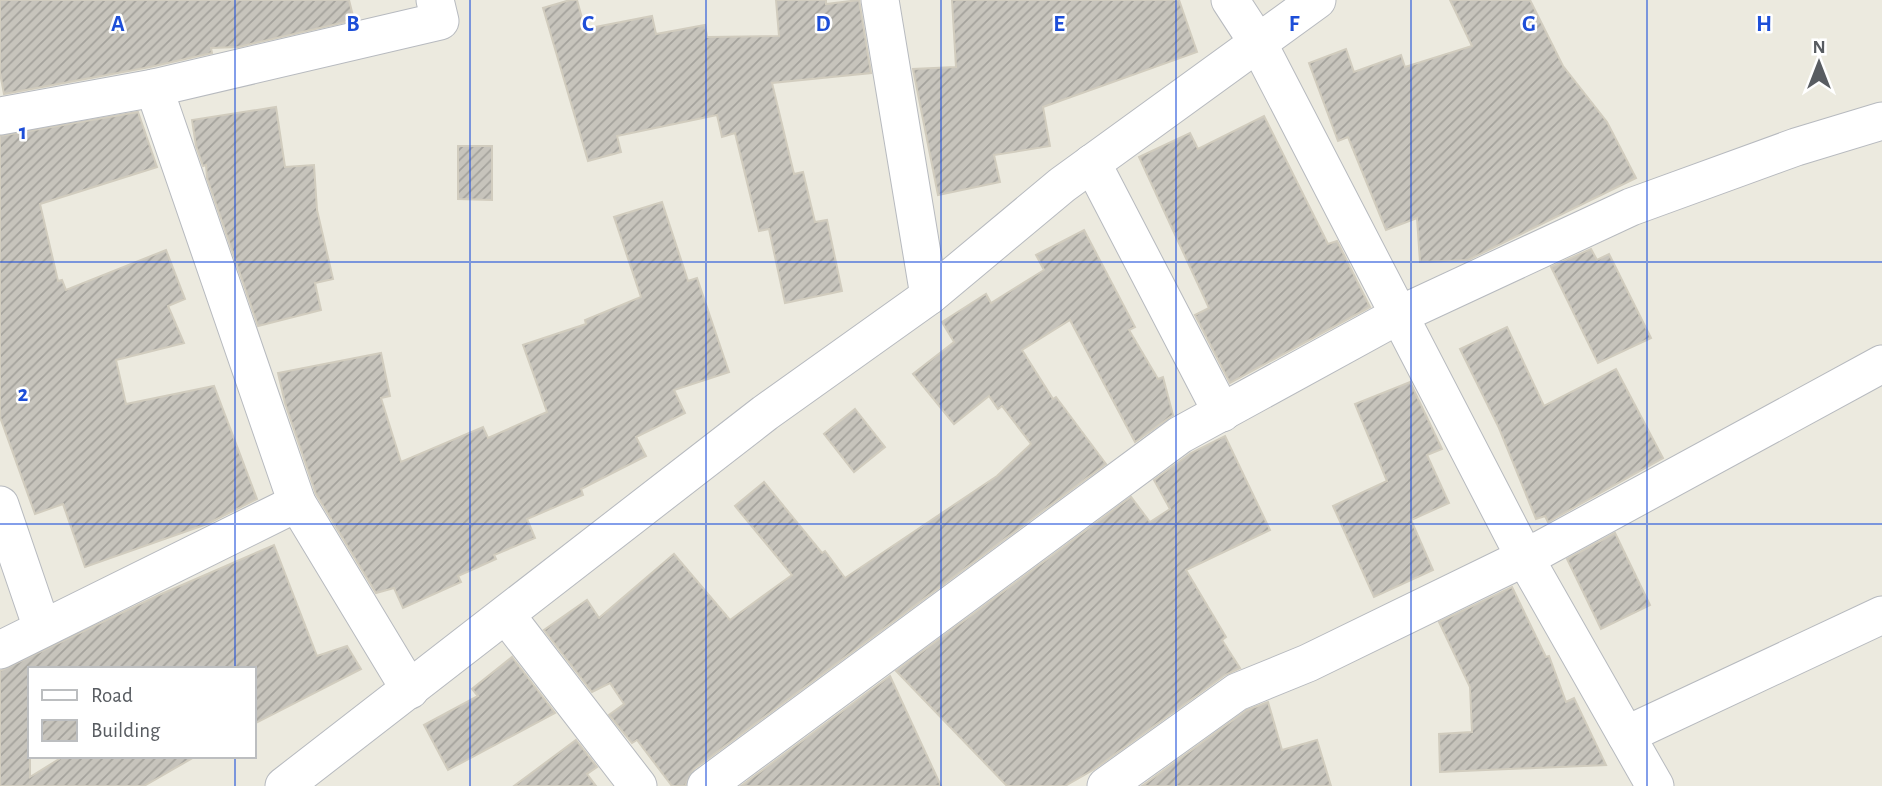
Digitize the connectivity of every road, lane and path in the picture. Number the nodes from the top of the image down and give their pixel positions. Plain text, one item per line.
1 (435, 0) edge
2 (880, 0) edge
3 (1230, 0) edge
4 (1317, 0) edge
5 (1258, 43) junction
6 (154, 88) junction
7 (0, 116) edge
8 (1882, 121) edge
9 (1092, 163) junction
10 (929, 296) junction
11 (1399, 315) junction
12 (1882, 364) edge
13 (1222, 413) junction
14 (297, 503) junction
15 (0, 505) edge
16 (1525, 558) junction
17 (506, 615) junction
18 (1882, 615) edge
19 (42, 628) junction
20 (0, 650) edge
21 (410, 690) junction
22 (1626, 735) junction
23 (1116, 783) edge
24 (284, 786) edge
25 (638, 786) edge
26 (706, 786) edge
27 (1655, 786) edge

1 - 6 street
2 - 10 street
3 - 5 street
4 - 5 street
5 - 9 street
5 - 11 street
6 - 7 street
6 - 14 street
8 - 11 street
9 - 10 street
9 - 13 street
10 - 17 street
11 - 13 street
11 - 16 street
12 - 16 street
13 - 26 street
14 - 19 street
14 - 21 street
15 - 19 street
16 - 22 street
16 - 23 street
17 - 21 street
17 - 25 street
18 - 22 street
19 - 20 street
21 - 24 street
22 - 27 street

